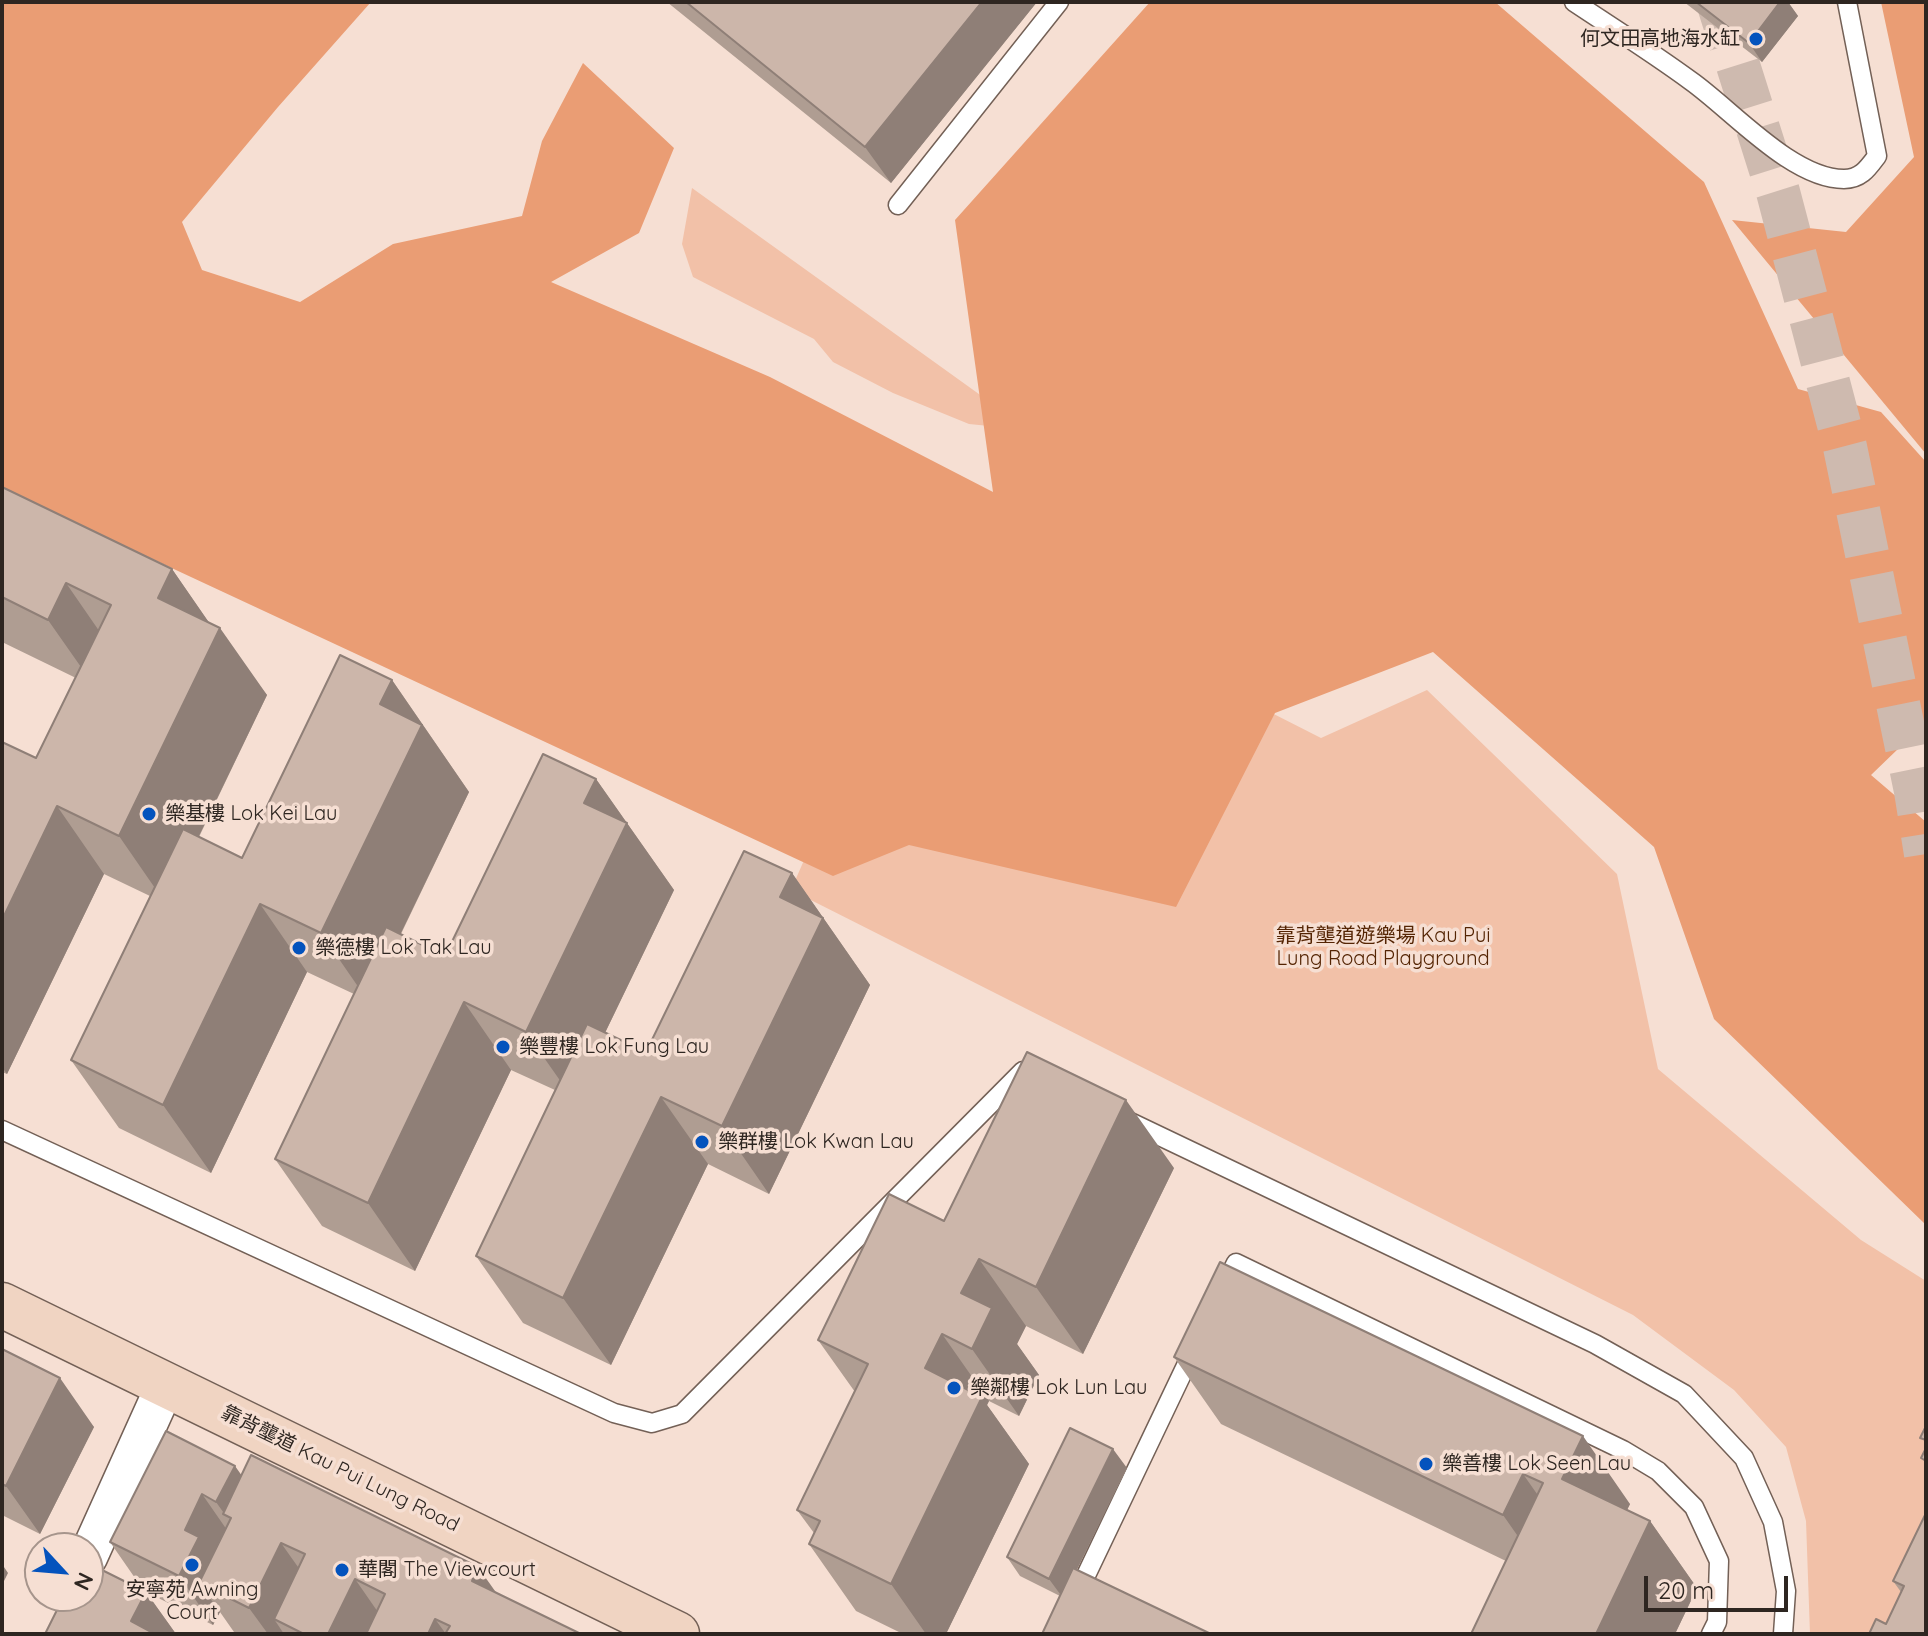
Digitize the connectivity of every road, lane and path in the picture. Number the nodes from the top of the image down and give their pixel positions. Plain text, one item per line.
1 (1059, 2) edge
2 (1574, 2) edge
3 (1847, 2) edge
4 (898, 205) dead end
5 (1052, 1084) edge
6 (1109, 1112) edge
7 (2, 1130) edge
8 (2, 1305) edge
9 (1215, 1306) edge
10 (1202, 1334) edge
11 (166, 1384) junction
12 (99, 1532) edge
13 (677, 1634) edge
14 (1058, 1634) edge
15 (1711, 1634) edge
16 (1783, 1634) edge

1 - 4 lane
2 - 3 lane
5 - 7 lane
6 - 16 lane
8 - 11 street, 靠背壟道 Kau Pui Lung Road
9 - 15 lane
10 - 14 lane
11 - 12 street
11 - 13 street, 靠背壟道 Kau Pui Lung Road

